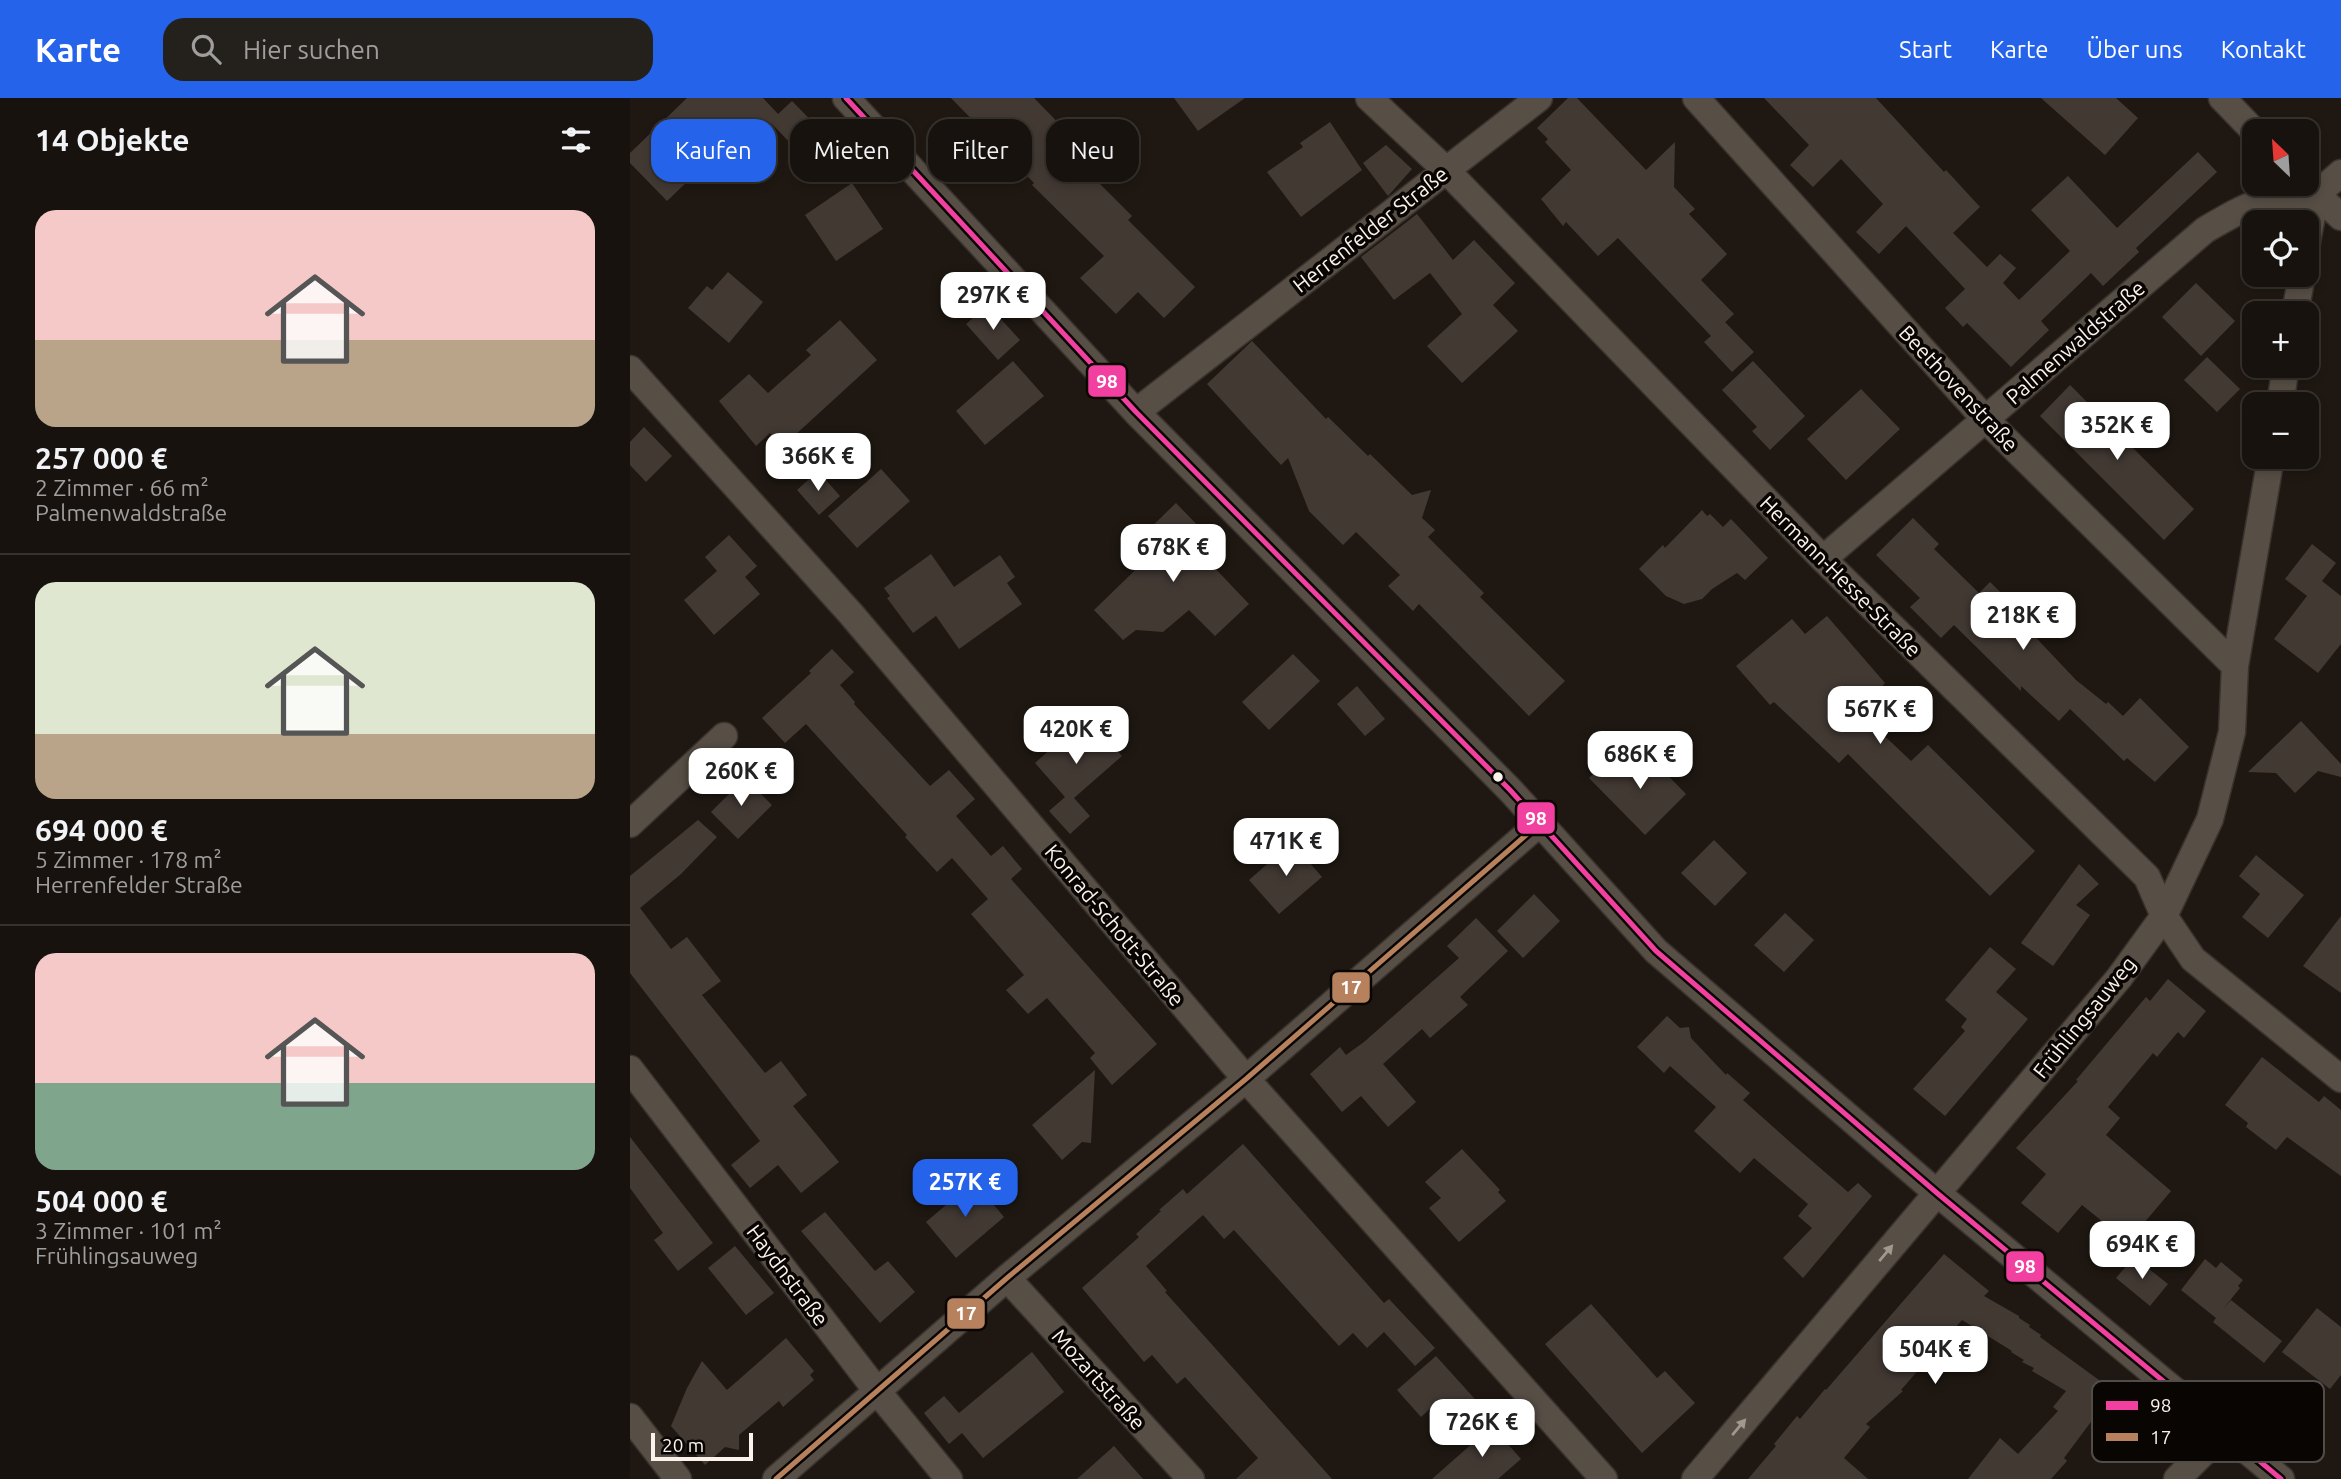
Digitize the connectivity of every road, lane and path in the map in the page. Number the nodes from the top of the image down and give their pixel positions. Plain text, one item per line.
1 (846, 98) edge
2 (1369, 98) edge
3 (1539, 98) edge
4 (1696, 98) edge
5 (2222, 98) edge
6 (2242, 119) edge
7 (1446, 170) junction
8 (2341, 173) edge
9 (2319, 184) edge
10 (2282, 196) edge
11 (2318, 196) edge
12 (2341, 217) edge
13 (630, 369) edge
14 (1136, 412) junction
15 (1986, 419) junction
16 (2269, 469) edge
17 (1823, 559) junction
18 (2235, 666) junction
19 (724, 736) dead end
20 (1541, 822) junction
21 (630, 824) edge
22 (2164, 916) junction
23 (630, 1069) edge
24 (1246, 1079) junction
25 (2341, 1079) edge
26 (1937, 1193) junction
27 (1007, 1278) junction
28 (2164, 1381) edge
29 (877, 1391) junction
30 (630, 1416) edge
31 (2194, 1462) edge
32 (2261, 1462) edge
33 (678, 1479) edge
34 (776, 1479) edge
35 (949, 1479) edge
36 (1191, 1479) edge
37 (1604, 1479) edge
38 (1695, 1479) edge
39 (2177, 1479) edge
40 (2281, 1479) edge

1 - 14 street
2 - 7 street, Hermann-Hesse-Straße
3 - 7 street, Herrenfelder Straße
4 - 15 street, Beethovenstraße
5 - 6 street
7 - 14 street, Herrenfelder Straße
7 - 17 street, Hermann-Hesse-Straße
8 - 9 street
10 - 15 street, Palmenwaldstraße
11 - 12 street
13 - 24 street, Konrad-Schott-Straße
14 - 20 street
15 - 17 street, Palmenwaldstraße
15 - 18 street, Beethovenstraße
16 - 18 street, Frühlingsauweg
17 - 22 street, Hermann-Hesse-Straße
18 - 22 street, Frühlingsauweg
19 - 21 street
20 - 24 street
20 - 26 street
22 - 25 street, Hermann-Hesse-Straße
22 - 26 street, Frühlingsauweg
23 - 29 street, Haydnstraße
24 - 27 street
24 - 37 street, Konrad-Schott-Straße
26 - 28 street
38 -> 26 street, Frühlingsauweg
27 - 29 street
27 - 36 street, Mozartstraße
29 - 34 street
29 - 35 street, Haydnstraße
30 - 33 street
31 - 39 street
32 - 40 street

